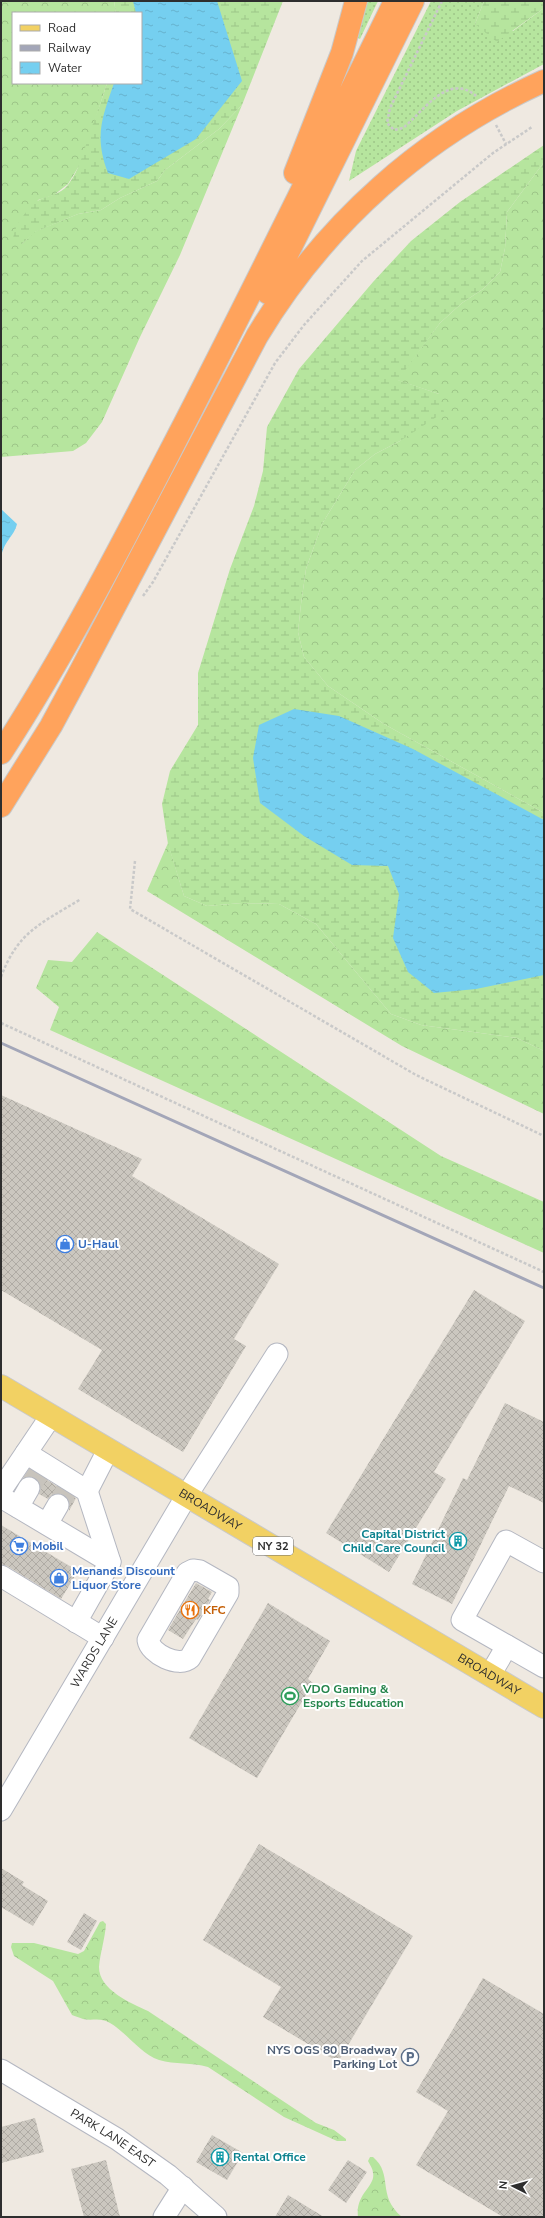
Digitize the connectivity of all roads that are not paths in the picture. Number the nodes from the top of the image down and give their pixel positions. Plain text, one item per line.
1 (356, 1) edge
2 (395, 1) edge
3 (413, 1) edge
4 (544, 82) edge
5 (184, 425) junction
6 (204, 434) junction
7 (1, 753) edge
8 (1, 806) edge
9 (277, 1354) dead end
10 (1, 1386) edge
11 (51, 1416) junction
12 (108, 1450) junction
13 (26, 1453) junction
14 (37, 1475) junction
15 (1, 1490) edge
16 (71, 1492) junction
17 (187, 1495) junction
18 (10, 1502) edge
19 (47, 1524) junction
20 (544, 1562) edge
21 (105, 1570) junction
22 (1, 1576) edge
23 (228, 1586) joint
24 (127, 1596) junction
25 (76, 1622) junction
26 (102, 1638) junction
27 (507, 1646) junction
28 (544, 1667) edge
29 (490, 1675) junction
30 (544, 1707) edge
31 (1, 1810) edge
32 (1, 2070) edge
33 (183, 2187) junction
34 (164, 2217) edge
35 (216, 2217) edge

1 - 5 highway
2 - 5 highway
3 - 6 highway
4 - 6 highway
5 - 7 highway
6 - 8 highway
9 - 17 street, WARDS LANE
10 - 11 main road, BROADWAY / NY 32
11 - 12 main road, BROADWAY / NY 32
11 - 13 street
12 - 16 street
12 - 17 main road, BROADWAY / NY 32
13 - 14 street
13 - 15 street
14 - 16 street
14 - 18 street
16 - 19 street
16 - 21 street
17 - 24 street, WARDS LANE
17 - 29 main road, BROADWAY / NY 32
18 - 19 street
19 - 21 street
20 - 27 street
21 - 24 street
21 - 25 street
22 - 25 street
23 - 23 street
24 - 26 street, WARDS LANE
25 - 26 street
26 - 31 street, WARDS LANE
27 - 28 street
27 - 29 street
29 - 30 main road, BROADWAY / NY 32
32 - 33 street, PARK LANE EAST
33 - 34 street
33 - 35 street, PARK LANE EAST

